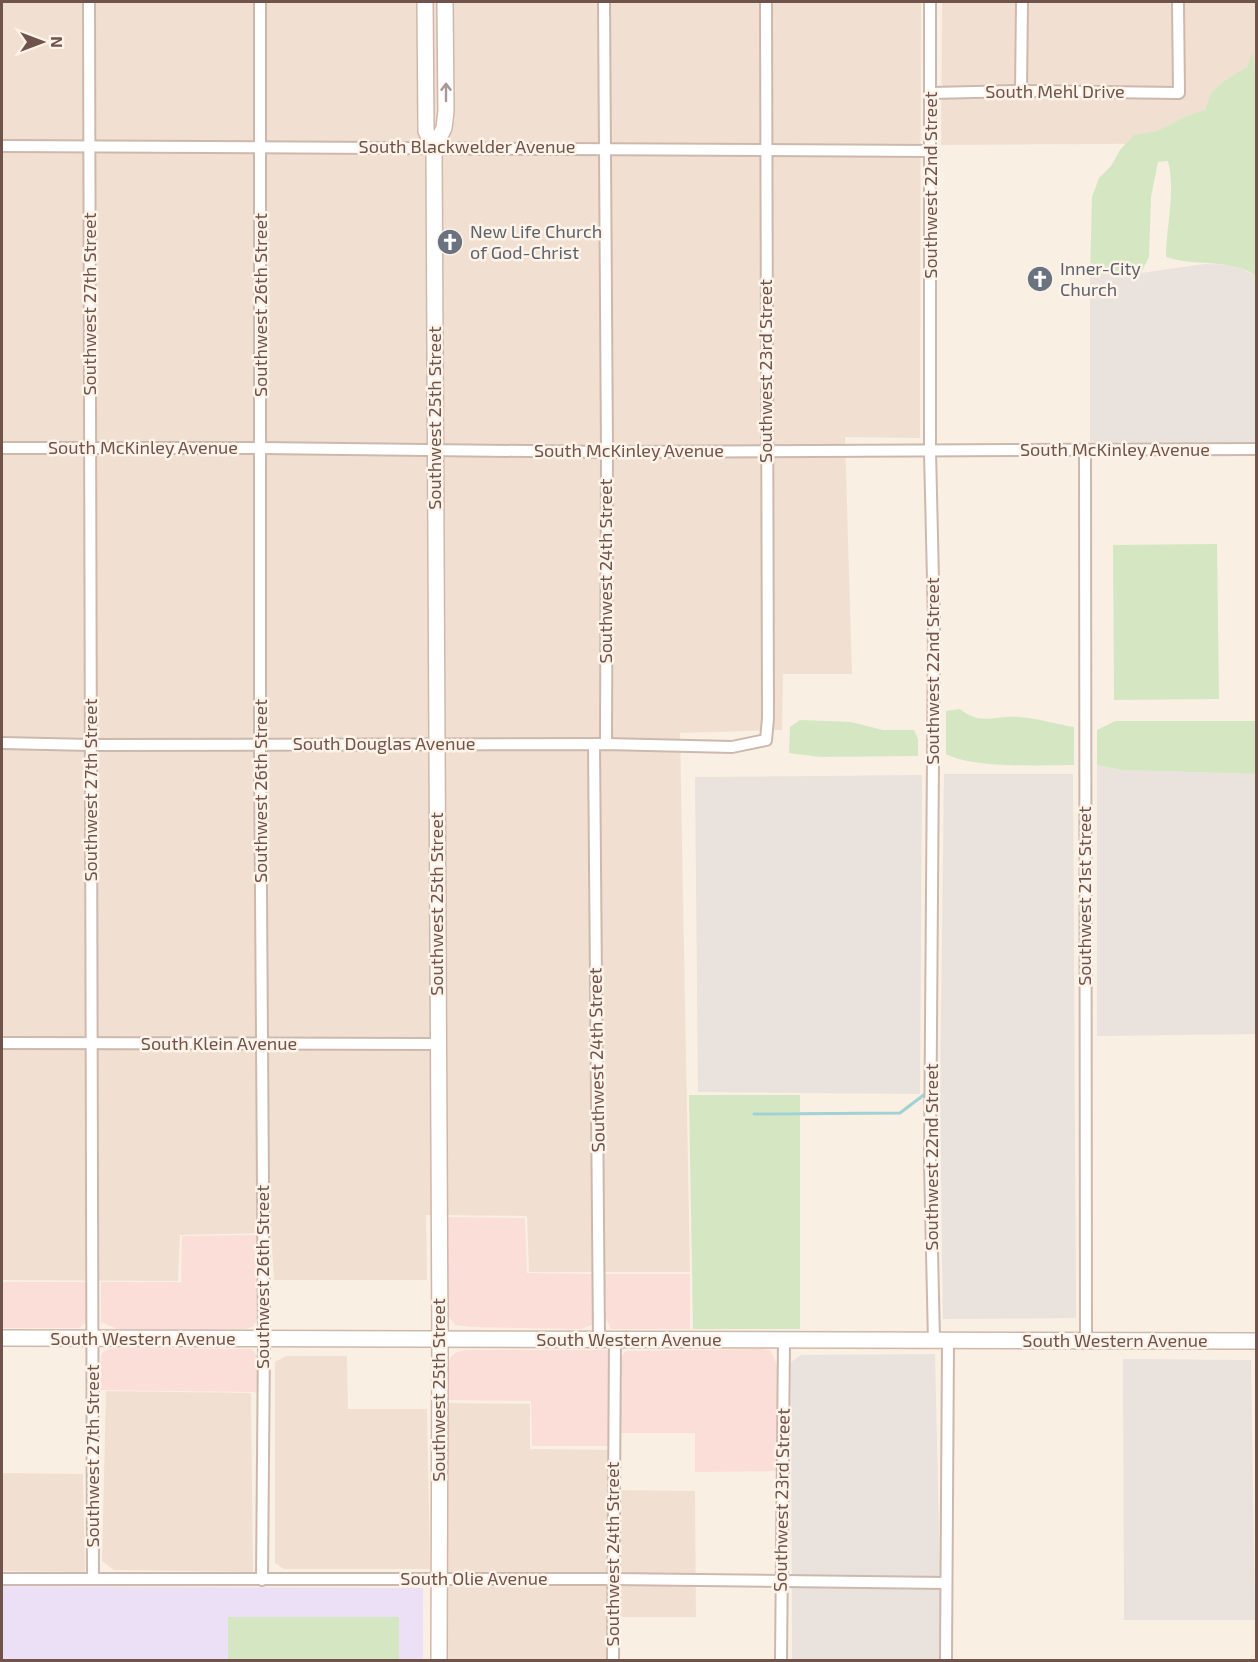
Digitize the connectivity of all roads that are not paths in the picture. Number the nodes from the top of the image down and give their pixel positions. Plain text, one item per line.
1 (89, 2) edge
2 (260, 2) edge
3 (425, 2) edge
4 (445, 2) edge
5 (604, 2) edge
6 (766, 2) edge
7 (930, 2) edge
8 (1022, 2) edge
9 (1178, 2) edge
10 (1021, 91) junction
11 (931, 93) junction
12 (2, 146) edge
13 (89, 147) junction
14 (260, 147) junction
15 (434, 148) junction
16 (605, 148) junction
17 (767, 149) junction
18 (932, 151) junction
19 (2, 448) edge
20 (90, 448) junction
21 (261, 448) junction
22 (1257, 449) edge
23 (435, 450) junction
24 (766, 451) junction
25 (930, 451) junction
26 (1085, 451) junction
27 (607, 452) junction
28 (766, 740) joint
29 (2, 743) edge
30 (436, 743) junction
31 (260, 744) junction
32 (594, 744) junction
33 (606, 744) junction
34 (90, 745) junction
35 (2, 1043) edge
36 (92, 1044) junction
37 (261, 1044) junction
38 (437, 1044) junction
39 (2, 1338) edge
40 (94, 1339) junction
41 (264, 1339) junction
42 (440, 1340) junction
43 (599, 1340) junction
44 (615, 1340) junction
45 (784, 1340) junction
46 (941, 1341) junction
47 (1086, 1341) junction
48 (1257, 1341) edge
49 (2, 1579) edge
50 (93, 1579) junction
51 (439, 1579) junction
52 (613, 1579) junction
53 (261, 1580) junction
54 (781, 1581) junction
55 (946, 1582) junction
56 (439, 1660) edge
57 (613, 1660) edge
58 (782, 1660) edge
59 (946, 1660) edge

1 - 13 street, Southwest 27th Street
2 - 14 street, Southwest 26th Street
3 - 15 street, Southwest 25th Street
15 -> 4 street, Southwest 25th Street
5 - 16 street, Southwest 24th Street
6 - 17 street, Southwest 23rd Street
7 - 11 street, Southwest 22nd Street
8 - 10 street
9 - 10 street, South Mehl Drive
10 - 11 street, South Mehl Drive
11 - 18 street, Southwest 22nd Street
12 - 13 street, South Blackwelder Avenue
13 - 14 street, South Blackwelder Avenue
13 - 20 street, Southwest 27th Street
14 - 15 street, South Blackwelder Avenue
14 - 21 street, Southwest 26th Street
15 - 16 street, South Blackwelder Avenue
15 - 23 street, Southwest 25th Street
16 - 17 street, South Blackwelder Avenue
16 - 27 street, Southwest 24th Street
17 - 18 street, South Blackwelder Avenue
17 - 24 street, Southwest 23rd Street
18 - 25 street, Southwest 22nd Street
19 - 20 street, South McKinley Avenue
20 - 21 street, South McKinley Avenue
20 - 34 street, Southwest 27th Street
21 - 23 street, South McKinley Avenue
21 - 31 street, Southwest 26th Street
22 - 26 street, South McKinley Avenue
23 - 27 street, South McKinley Avenue
23 - 30 street, Southwest 25th Street
24 - 25 street, South McKinley Avenue
24 - 27 street, South McKinley Avenue
24 - 28 street, Southwest 23rd Street
25 - 26 street, South McKinley Avenue
25 - 46 street, Southwest 22nd Street
26 - 47 street, Southwest 21st Street
27 - 33 street, Southwest 24th Street
28 - 33 street, South Douglas Avenue
29 - 34 street, South Douglas Avenue
30 - 31 street, South Douglas Avenue
30 - 32 street, South Douglas Avenue
30 - 38 street, Southwest 25th Street
31 - 34 street, South Douglas Avenue
31 - 37 street, Southwest 26th Street
32 - 33 street, South Douglas Avenue
32 - 43 street, Southwest 24th Street
34 - 36 street, Southwest 27th Street
35 - 36 street, South Klein Avenue
36 - 37 street, South Klein Avenue
36 - 40 street, Southwest 27th Street
37 - 38 street, South Klein Avenue
37 - 41 street, Southwest 26th Street
38 - 42 street, Southwest 25th Street
39 - 40 street, South Western Avenue
40 - 41 street, South Western Avenue
40 - 50 street, Southwest 27th Street
41 - 42 street, South Western Avenue
41 - 53 street, Southwest 26th Street
42 - 43 street, South Western Avenue
42 - 51 street, Southwest 25th Street
43 - 44 street, South Western Avenue
44 - 45 street, South Western Avenue
44 - 52 street, Southwest 24th Street
45 - 46 street, South Western Avenue
45 - 54 street, Southwest 23rd Street
46 - 47 street, South Western Avenue
46 - 55 street, Southwest 22nd Street
47 - 48 street, South Western Avenue
49 - 50 street, South Olie Avenue
50 - 53 street, South Olie Avenue
51 - 52 street, South Olie Avenue
51 - 53 street, South Olie Avenue
51 - 56 street, Southwest 25th Street
52 - 54 street, South Olie Avenue
52 - 57 street, Southwest 24th Street
54 - 55 street, South Olie Avenue
54 - 58 street, Southwest 23rd Street
55 - 59 street, Southwest 22nd Street

